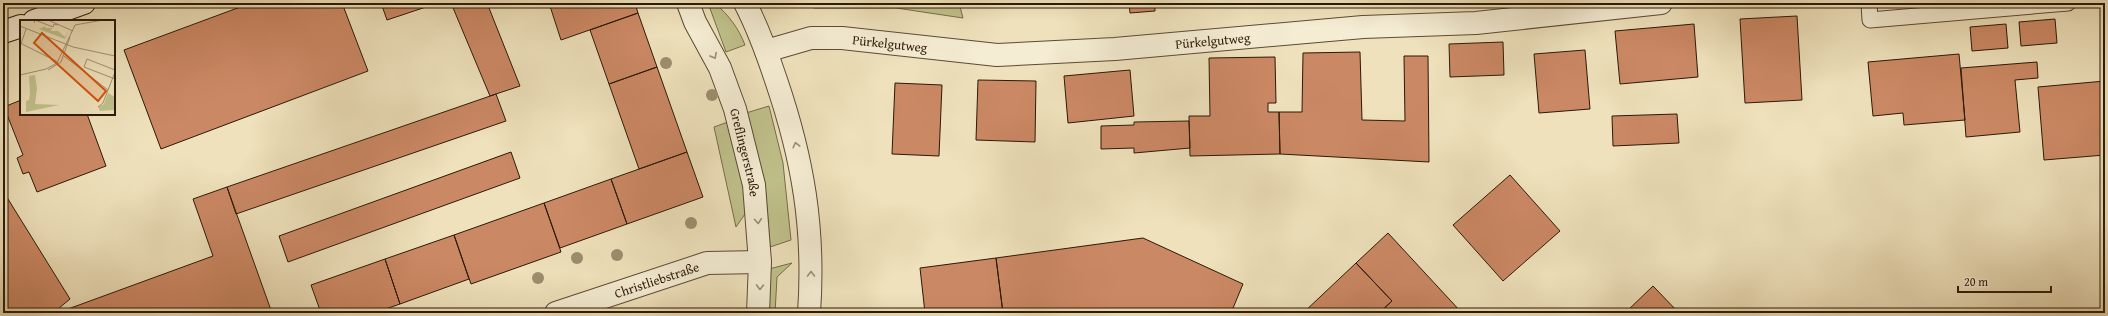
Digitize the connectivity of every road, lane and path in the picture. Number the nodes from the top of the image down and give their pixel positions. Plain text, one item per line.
1 (84, 3) edge
2 (688, 3) edge
3 (746, 3) edge
4 (1661, 3) edge
5 (1868, 3) edge
6 (2068, 3) edge
7 (37, 20) edge
8 (20, 26) edge
9 (3, 32) edge
10 (766, 51) junction
11 (760, 262) junction
12 (556, 313) edge
13 (758, 313) edge
14 (809, 313) edge

1 - 7 street
2 -> 11 street, Greflingerstraße
3 - 10 street
4 - 10 street, Pürkelgutweg
5 - 6 lane
8 - 9 street
14 -> 10 street
11 - 12 street, Christliebstraße
11 -> 13 street, Greflingerstraße

